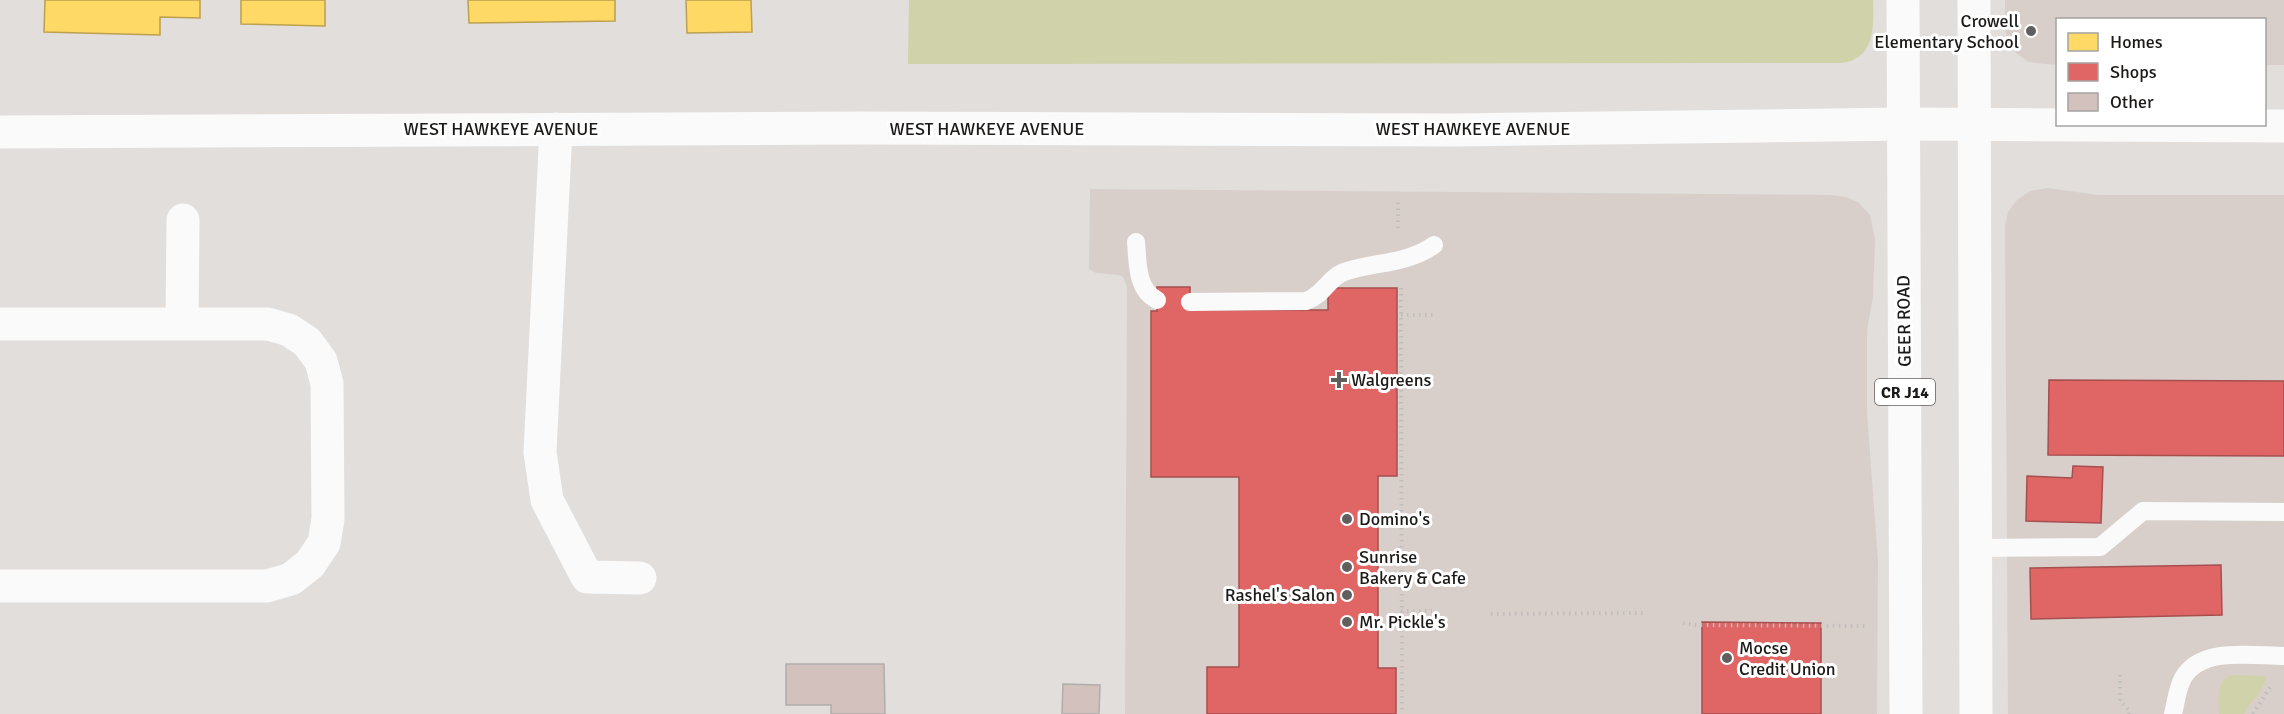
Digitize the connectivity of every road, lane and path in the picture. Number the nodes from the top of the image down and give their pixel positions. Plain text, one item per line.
1 (1903, 0) edge
2 (1974, 0) edge
3 (1903, 124) junction
4 (1973, 124) junction
5 (2056, 125) edge
6 (2266, 126) edge
7 (2284, 126) edge
8 (556, 129) junction
9 (0, 132) edge
10 (1398, 198) dead end
11 (183, 219) dead end
12 (1398, 228) dead end
13 (1136, 242) dead end
14 (1434, 245) dead end
15 (1394, 284) dead end
16 (1157, 300) dead end
17 (1190, 302) dead end
18 (1401, 315) junction
19 (1434, 315) dead end
20 (0, 324) edge
21 (182, 324) junction
22 (2284, 512) edge
23 (1975, 548) junction
24 (640, 578) dead end
25 (0, 586) edge
26 (1401, 611) junction
27 (1432, 611) dead end
28 (1644, 613) dead end
29 (1491, 614) dead end
30 (1683, 623) dead end
31 (1867, 626) dead end
32 (2284, 656) edge
33 (2121, 675) dead end
34 (2274, 680) dead end
35 (1402, 714) edge
36 (1906, 714) edge
37 (1976, 714) edge
38 (2129, 714) edge
39 (2173, 714) edge
40 (2253, 714) edge

1 - 3 street, GEER ROAD / CR J14
2 - 4 street
3 - 4 street, WEST HAWKEYE AVENUE
3 - 8 street, WEST HAWKEYE AVENUE
3 - 36 street, GEER ROAD / CR J14
4 - 5 street, WEST HAWKEYE AVENUE
4 - 23 street
6 - 7 street, WEST HAWKEYE AVENUE
8 - 9 street, WEST HAWKEYE AVENUE
8 - 24 street
10 - 12 path
11 - 21 street
13 - 16 lane
14 - 17 lane
15 - 18 path
18 - 19 path
18 - 26 path
20 - 21 street
21 - 25 street
22 - 23 lane
23 - 37 street
26 - 27 path
26 - 35 path
28 - 29 path
30 - 31 path
32 - 39 lane
33 - 38 path
34 - 40 path

